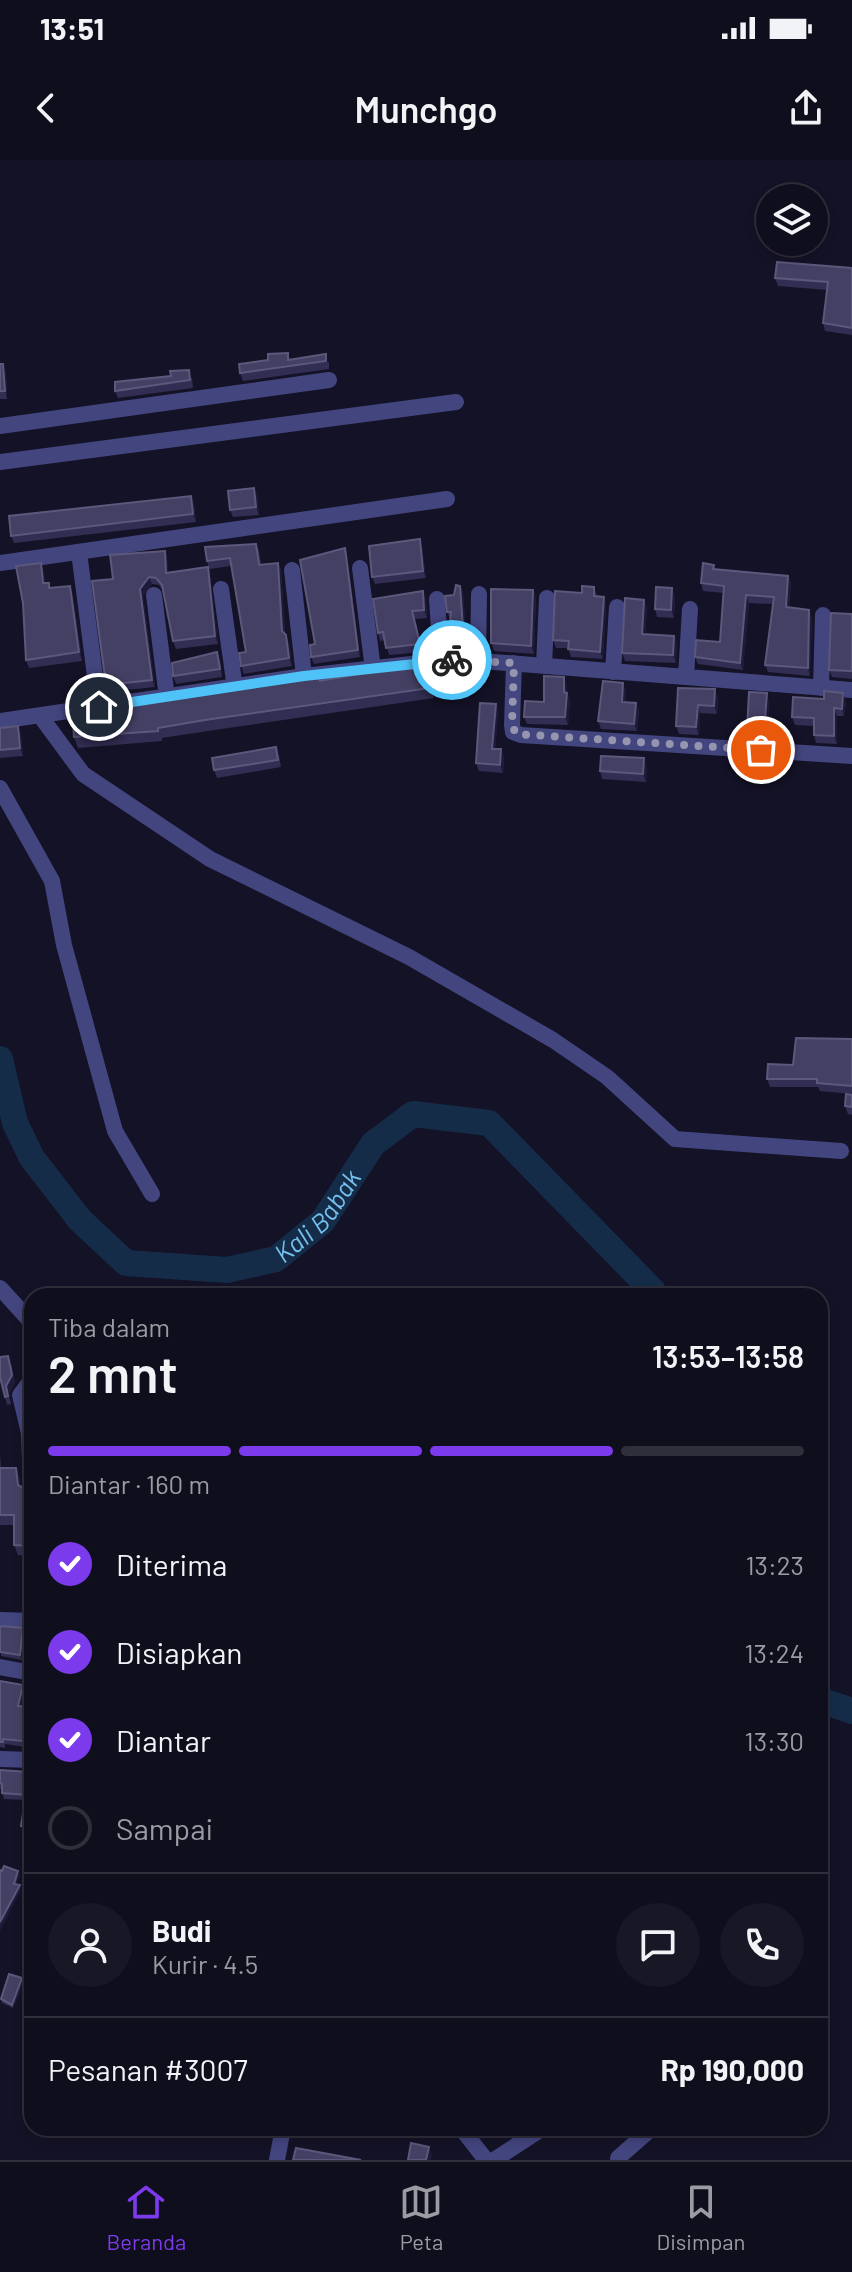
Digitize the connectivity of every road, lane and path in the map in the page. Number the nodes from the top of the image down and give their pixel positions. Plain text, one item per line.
1 (329, 380) dead end
2 (456, 402) dead end
3 (0, 426) edge
4 (0, 462) edge
5 (447, 499) dead end
6 (79, 552) junction
7 (0, 563) edge
8 (360, 568) dead end
9 (292, 570) dead end
10 (221, 589) dead end
11 (479, 594) dead end
12 (154, 595) dead end
13 (547, 598) dead end
14 (437, 599) dead end
15 (617, 607) dead end
16 (690, 609) dead end
17 (823, 615) dead end
18 (441, 660) junction
19 (478, 660) junction
20 (514, 663) junction
21 (544, 666) junction
22 (373, 669) junction
23 (613, 672) junction
24 (304, 676) junction
25 (686, 677) junction
26 (235, 688) junction
27 (821, 688) junction
28 (852, 690) edge
29 (167, 698) junction
30 (99, 707) junction
31 (41, 717) junction
32 (0, 721) edge
33 (852, 756) edge
34 (0, 788) edge
35 (841, 1151) dead end
36 (152, 1194) dead end
37 (0, 1288) edge
38 (24, 1314) edge
39 (24, 1390) edge
40 (24, 1412) edge
41 (0, 1620) edge
42 (24, 1621) edge
43 (0, 1667) edge
44 (24, 1672) edge
45 (0, 1759) edge
46 (24, 1760) edge
47 (282, 2136) edge
48 (467, 2136) edge
49 (531, 2136) edge
50 (643, 2136) edge
51 (618, 2158) dead end
52 (277, 2160) edge
53 (486, 2160) edge
54 (494, 2160) edge

1 - 3 street
2 - 4 street
5 - 6 street
6 - 7 street
6 - 30 street
8 - 22 street
9 - 24 street
10 - 26 street
11 - 19 street
12 - 29 street
13 - 21 street
14 - 18 street
15 - 23 street
16 - 25 street
17 - 27 street
18 - 19 street
18 - 22 street
19 - 20 street
20 - 21 street
20 - 33 street
21 - 23 street
22 - 24 street
23 - 25 street
24 - 26 street
25 - 27 street
26 - 29 street
27 - 28 street
29 - 30 street
30 - 31 street
31 - 32 street
31 - 35 street
34 - 36 street
37 - 38 street
39 - 40 street
41 - 42 street
43 - 44 street
45 - 46 street
47 - 52 street
48 - 53 street
49 - 54 street
50 - 51 street

